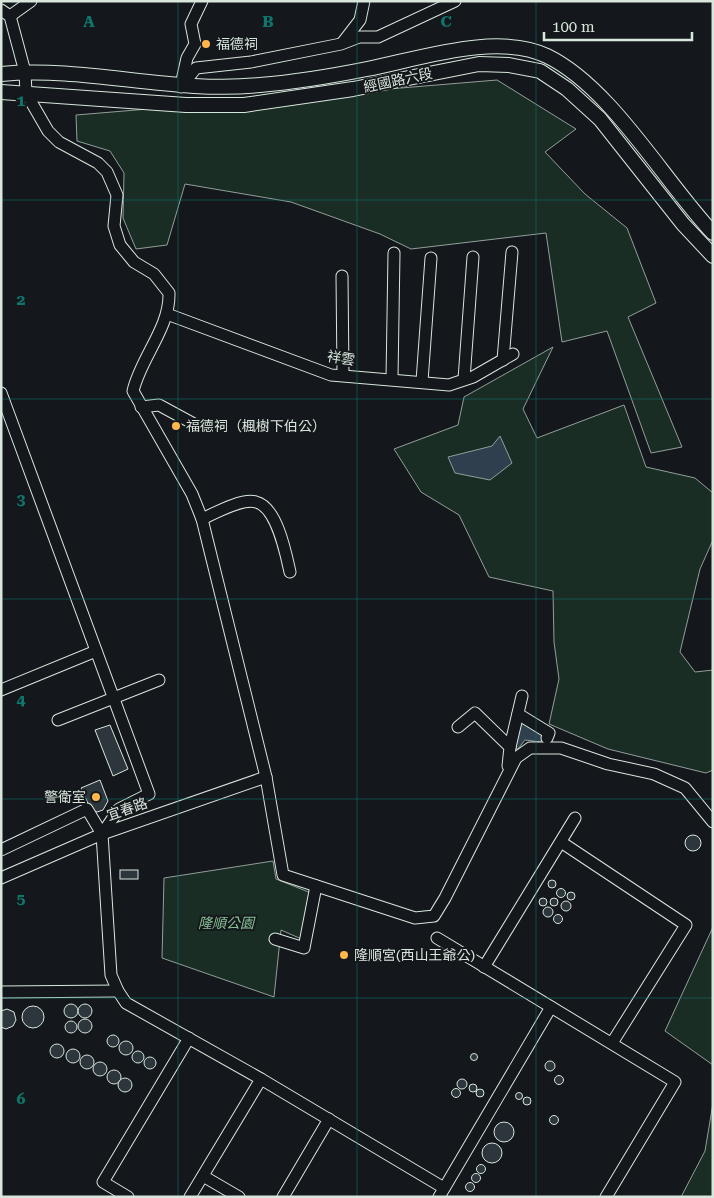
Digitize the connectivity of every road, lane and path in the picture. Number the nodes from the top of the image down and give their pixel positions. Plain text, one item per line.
1 (31, 1) edge
2 (202, 1) edge
3 (364, 1) edge
4 (455, 1) edge
5 (6, 13) edge
6 (342, 44) junction
7 (25, 72) junction
8 (1, 74) edge
9 (181, 87) junction
10 (1, 92) edge
11 (26, 92) junction
12 (180, 104) junction
13 (713, 233) edge
14 (512, 252) dead end
15 (394, 253) dead end
16 (713, 256) edge
17 (473, 257) dead end
18 (431, 258) dead end
19 (342, 276) dead end
20 (167, 314) junction
21 (343, 376) junction
22 (392, 379) junction
23 (464, 380) junction
24 (422, 381) junction
25 (1, 393) edge
26 (142, 407) junction
27 (194, 424) dead end
28 (202, 519) junction
29 (290, 572) dead end
30 (96, 651) junction
31 (159, 680) dead end
32 (1, 690) edge
33 (522, 696) dead end
34 (114, 698) junction
35 (518, 714) junction
36 (58, 720) dead end
37 (458, 727) dead end
38 (547, 738) dead end
39 (510, 746) junction
40 (508, 773) junction
41 (266, 777) junction
42 (576, 818) dead end
43 (713, 822) edge
44 (102, 834) junction
45 (560, 842) junction
46 (1, 850) edge
47 (1, 878) edge
48 (316, 886) junction
49 (437, 938) dead end
50 (275, 939) dead end
51 (484, 967) junction
52 (1, 992) edge
53 (118, 992) junction
54 (551, 1007) junction
55 (189, 1038) junction
56 (612, 1043) junction
57 (261, 1079) junction
58 (329, 1119) junction
59 (203, 1176) junction
60 (442, 1192) edge
61 (289, 1195) edge
62 (128, 1197) edge
63 (190, 1197) edge
64 (239, 1197) edge
65 (606, 1197) edge

1 - 5 street
2 - 9 street
3 - 6 street
4 - 6 street
5 - 7 street
6 - 9 street
7 - 8 main road, 經國路六段
7 - 9 main road, 經國路六段
7 - 11 street
9 - 12 main road
9 - 13 main road, 經國路六段
10 - 11 main road, 經國路六段
11 - 12 main road, 經國路六段
11 - 20 street
12 - 16 main road, 經國路六段
14 - 23 street, 祥雲
15 - 22 street
17 - 23 street
18 - 24 street
19 - 21 street
20 - 21 street, 祥雲
20 - 26 street
21 - 22 street, 祥雲
22 - 24 street, 祥雲
23 - 24 street, 祥雲
25 - 30 street
26 - 27 street
26 - 28 street
28 - 29 street
28 - 41 street
30 - 32 street
30 - 34 street
31 - 34 street
33 - 35 street
34 - 36 street
34 - 44 street
35 - 38 street
35 - 39 street
37 - 39 street
39 - 40 street
40 - 43 street
40 - 48 street
41 - 44 street, 宜春路
41 - 48 street
42 - 45 street
44 - 46 street
44 - 47 street, 宜春路
44 - 53 street
45 - 51 street
45 - 56 street
48 - 50 street
49 - 51 street
51 - 54 street
52 - 53 street
53 - 55 street
54 - 56 street
54 - 60 street
55 - 57 street
55 - 62 street
56 - 65 street
57 - 58 street
57 - 59 street
58 - 60 street
58 - 61 street
59 - 63 street
59 - 64 street

